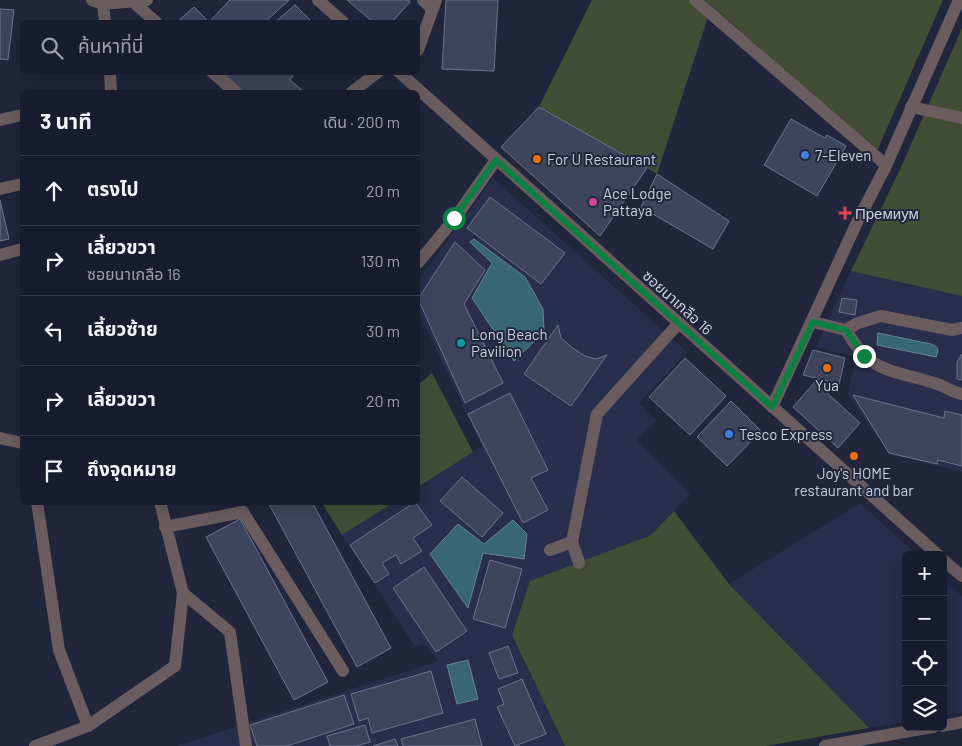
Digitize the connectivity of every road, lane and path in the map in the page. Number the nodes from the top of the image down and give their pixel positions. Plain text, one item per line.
1 (147, 0) edge
2 (318, 0) edge
3 (695, 0) edge
4 (959, 0) edge
5 (98, 2) edge
6 (132, 2) junction
7 (430, 3) edge
8 (104, 20) edge
9 (154, 20) edge
10 (341, 20) edge
11 (420, 42) edge
12 (110, 75) edge
13 (215, 75) edge
14 (374, 75) edge
15 (405, 75) edge
16 (111, 90) edge
17 (232, 90) edge
18 (355, 90) edge
19 (911, 107) junction
20 (20, 115) edge
21 (962, 118) edge
22 (0, 120) edge
23 (496, 160) junction
24 (886, 165) junction
25 (20, 184) edge
26 (0, 189) edge
27 (20, 250) edge
28 (0, 255) edge
29 (420, 258) edge
30 (813, 322) junction
31 (678, 324) junction
32 (962, 328) edge
33 (846, 330) junction
34 (962, 394) edge
35 (772, 407) junction
36 (0, 438) edge
37 (20, 443) edge
38 (37, 505) edge
39 (161, 505) edge
40 (165, 527) junction
41 (572, 542) junction
42 (550, 550) dead end
43 (934, 551) edge
44 (580, 563) dead end
45 (947, 563) edge
46 (962, 576) edge
47 (183, 593) junction
48 (343, 671) dead end
49 (962, 722) edge
50 (947, 725) edge
51 (88, 726) junction
52 (910, 731) edge
53 (71, 740) edge
54 (35, 746) edge
55 (246, 746) edge
56 (826, 746) edge

1 - 6 street
2 - 10 street
3 - 24 street
4 - 19 street
5 - 6 street
5 - 8 street
6 - 9 street
7 - 11 street
12 - 16 street
13 - 17 street
14 - 18 street
15 - 23 street, ซอยนาเกลือ 16
19 - 21 street
19 - 24 street
20 - 22 street
23 - 29 street
23 - 31 street, ซอยนาเกลือ 16
24 - 30 street
25 - 26 street
27 - 28 street
30 - 33 street
30 - 35 street
31 - 35 street, ซอยนาเกลือ 16
31 - 41 street
32 - 33 street
33 - 34 street
35 - 43 street, ซอยนาเกลือ 16
36 - 37 street
38 - 51 street
39 - 40 street
40 - 47 street
40 - 48 street
41 - 42 street
41 - 44 street
45 - 46 street
47 - 51 street
47 - 55 street
49 - 50 street
51 - 53 street
52 - 56 street
53 - 54 street

